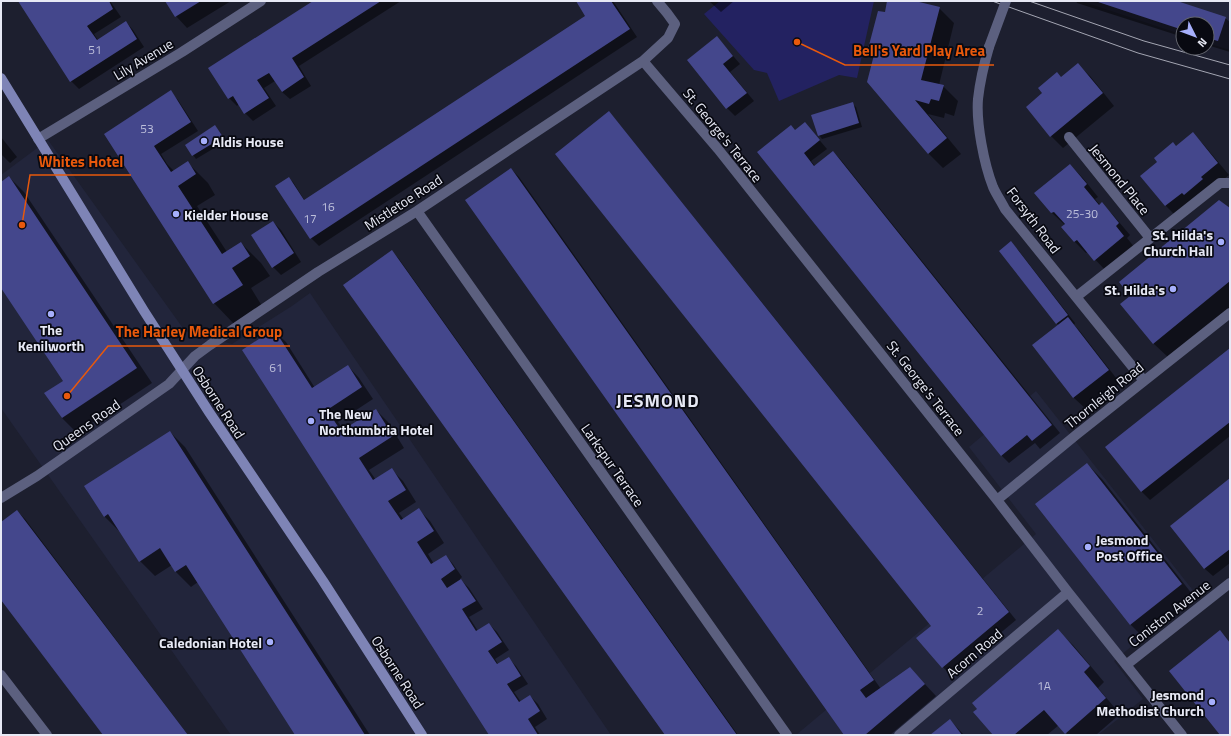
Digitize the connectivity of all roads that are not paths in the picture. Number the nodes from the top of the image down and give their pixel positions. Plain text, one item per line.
1 (261, 1) edge
2 (657, 1) edge
3 (1006, 1) edge
4 (643, 61) junction
5 (1, 78) edge
6 (1069, 137) dead end
7 (38, 139) junction
8 (1230, 183) edge
9 (417, 211) junction
10 (1150, 238) junction
11 (1076, 297) junction
12 (1230, 313) edge
13 (182, 370) junction
14 (1144, 381) junction
15 (1, 498) edge
16 (997, 500) junction
17 (1230, 583) edge
18 (1068, 592) junction
19 (1126, 664) junction
20 (1, 675) edge
21 (47, 735) edge
22 (422, 735) edge
23 (787, 735) edge
24 (899, 735) edge
25 (1182, 735) edge

1 - 7 street, Lily Avenue
2 - 4 street, Mistletoe Road
3 - 11 street, Forsyth Road, bridge
4 - 9 street, Mistletoe Road
4 - 16 street, St. George's Terrace
5 - 7 main road, Osborne Road
6 - 10 street, Jesmond Place
7 - 13 main road, Osborne Road
8 - 10 street
9 - 13 street, Mistletoe Road
9 - 23 street, Larkspur Terrace
10 - 11 street
11 - 14 street, Forsyth Road
12 - 14 street, Thornleigh Road
13 - 15 street, Queens Road
13 - 22 main road, Osborne Road
14 - 16 street, Thornleigh Road
16 - 18 street, St. George's Terrace
17 - 19 street, Coniston Avenue
18 - 19 street, St. George's Terrace
18 - 24 street, Acorn Road
19 - 25 street, St. George's Terrace
20 - 21 street

